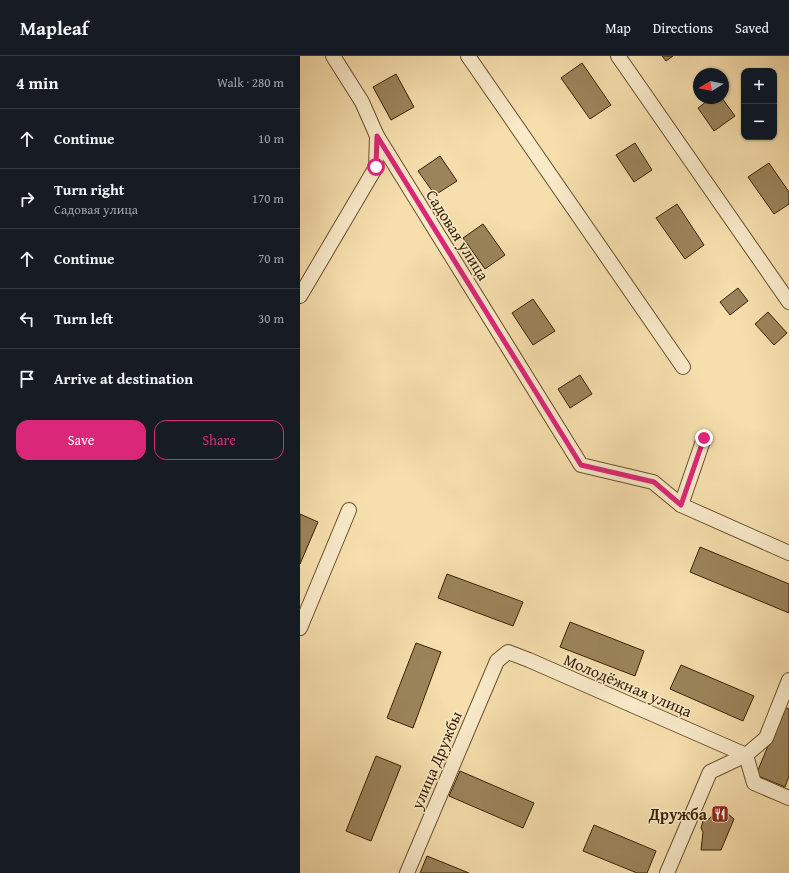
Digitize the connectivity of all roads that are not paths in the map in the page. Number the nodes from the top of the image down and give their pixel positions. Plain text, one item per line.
1 (333, 56) edge
2 (468, 56) edge
3 (618, 56) edge
4 (377, 136) junction
5 (300, 296) edge
6 (789, 302) edge
7 (683, 367) dead end
8 (704, 438) dead end
9 (681, 505) junction
10 (349, 510) dead end
11 (789, 553) edge
12 (300, 628) edge
13 (497, 661) joint
14 (789, 680) edge
15 (746, 755) junction
16 (789, 798) edge
17 (407, 873) edge
18 (667, 873) edge

1 - 4 street, Садовая улица
2 - 7 street
3 - 6 street
4 - 5 street
4 - 9 street, Садовая улица
8 - 9 street
9 - 11 street, Садовая улица
10 - 12 street
13 - 15 street, Молодёжная улица
13 - 17 street, улица Дружбы
14 - 15 street
15 - 16 street
15 - 18 street

